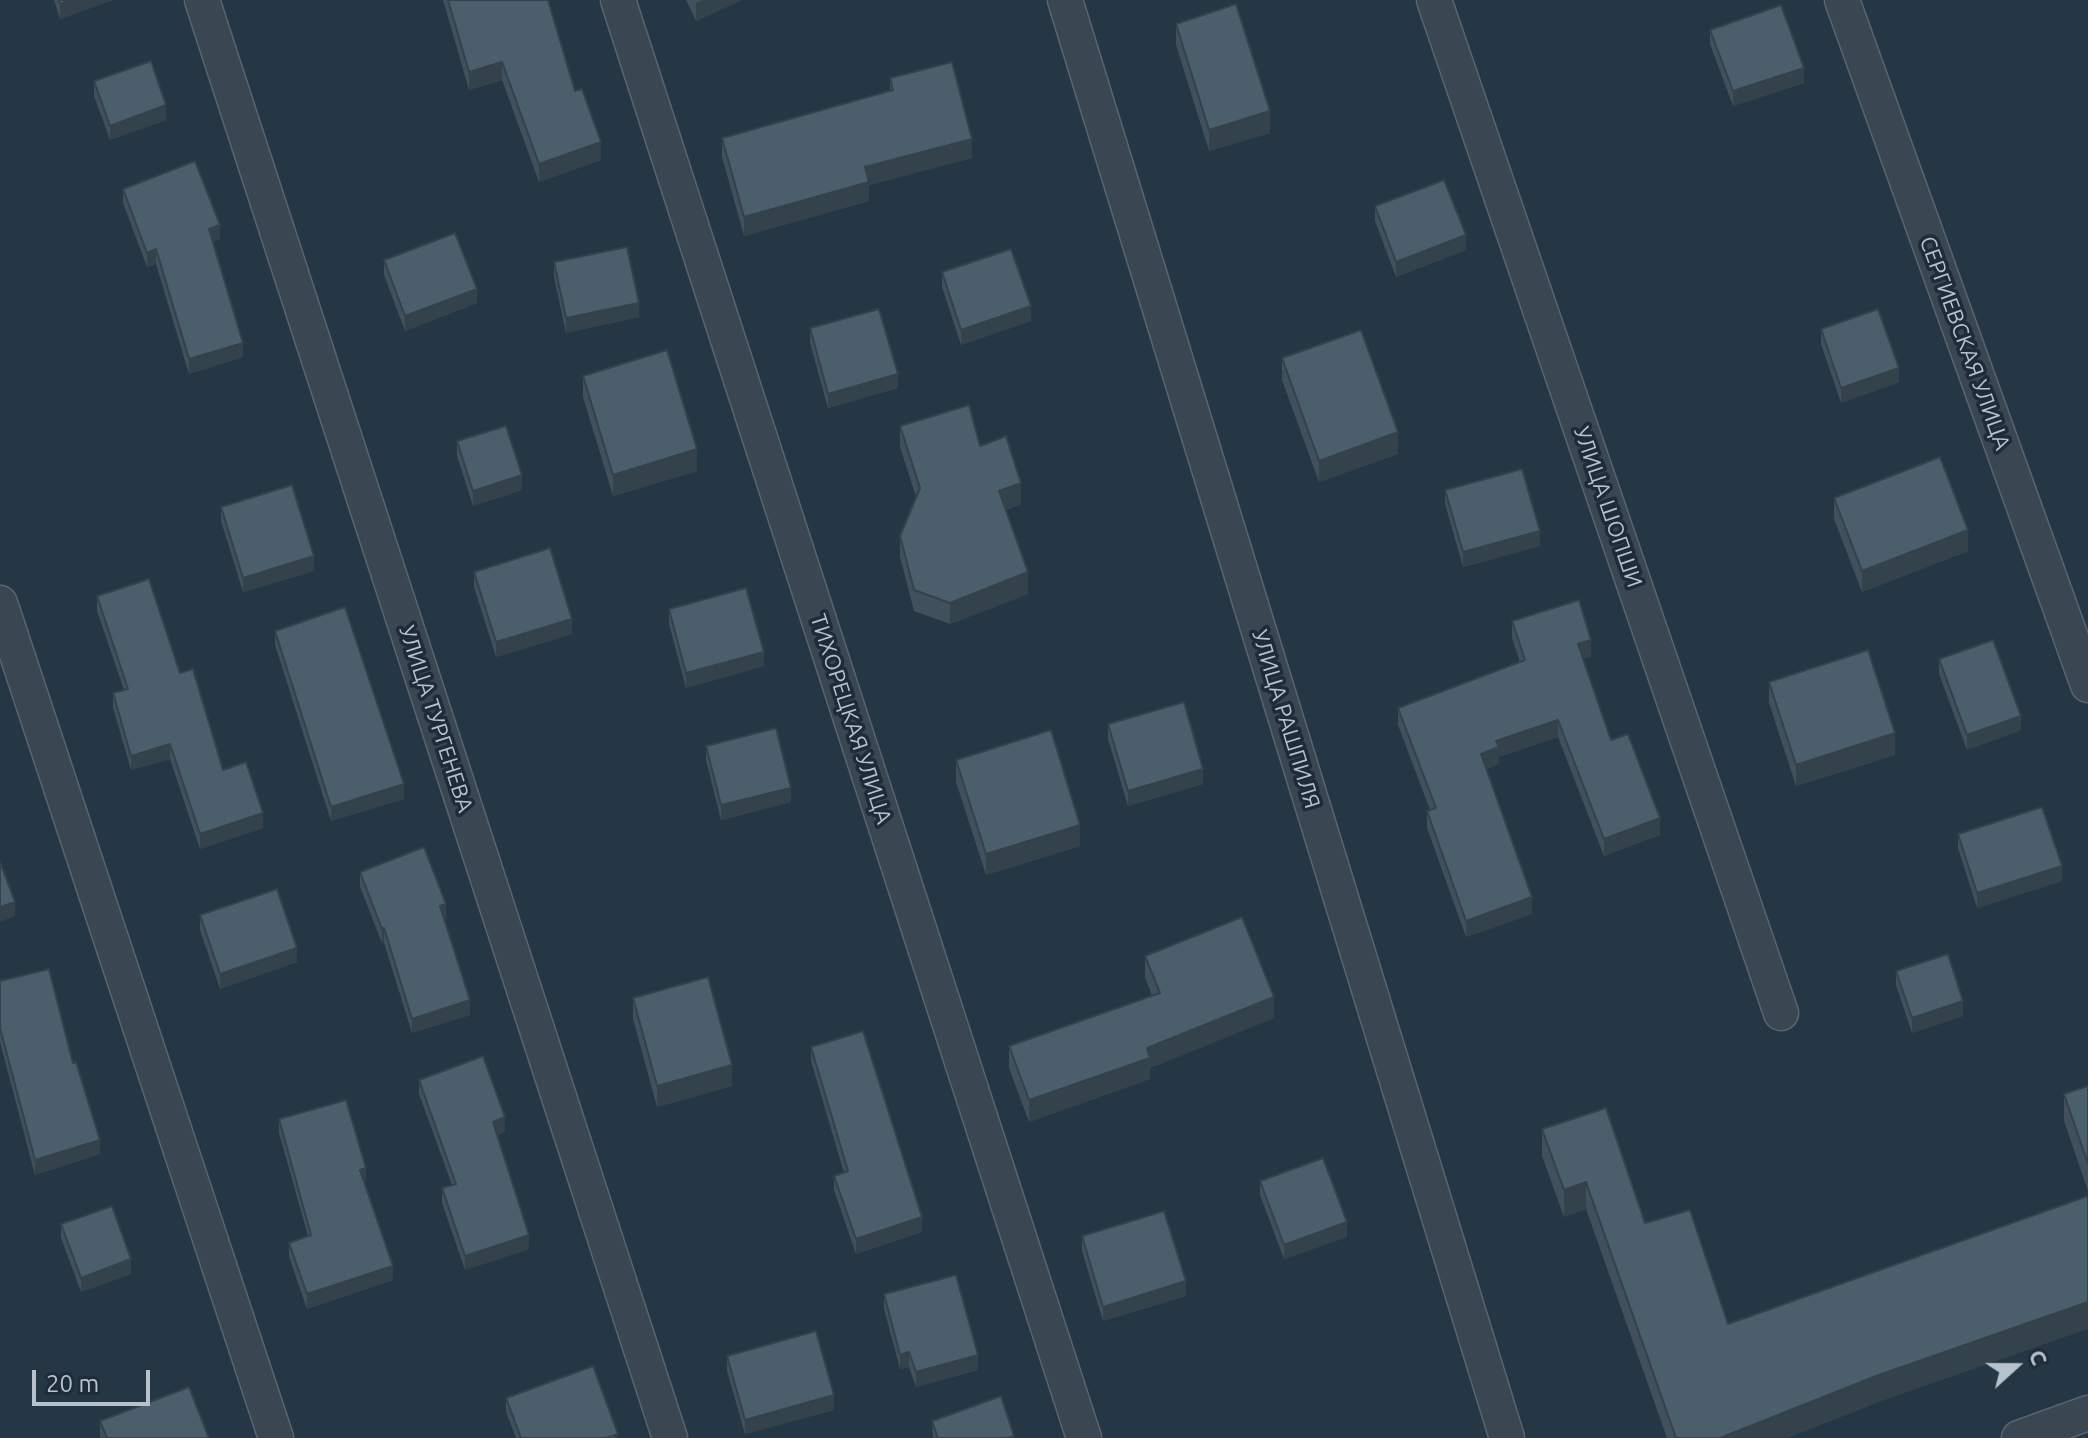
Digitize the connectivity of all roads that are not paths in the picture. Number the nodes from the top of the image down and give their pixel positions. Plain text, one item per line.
1 (202, 0) edge
2 (618, 0) edge
3 (1065, 0) edge
4 (1434, 0) edge
5 (1842, 0) edge
6 (0, 603) edge
7 (2088, 685) edge
8 (1781, 1013) dead end
9 (2088, 1413) edge
10 (276, 1438) edge
11 (670, 1438) edge
12 (1084, 1438) edge
13 (1507, 1438) edge
14 (2019, 1438) edge

1 - 11 street, УЛИЦА ТУРГЕНЕВА
2 - 12 street, ТИХОРЕЦКАЯ УЛИЦА
3 - 13 street, УЛИЦА РАШПИЛЯ
4 - 8 street, УЛИЦА ШОПШИ
5 - 7 street, СЕРГИЕВСКАЯ УЛИЦА
6 - 10 street
9 - 14 street

